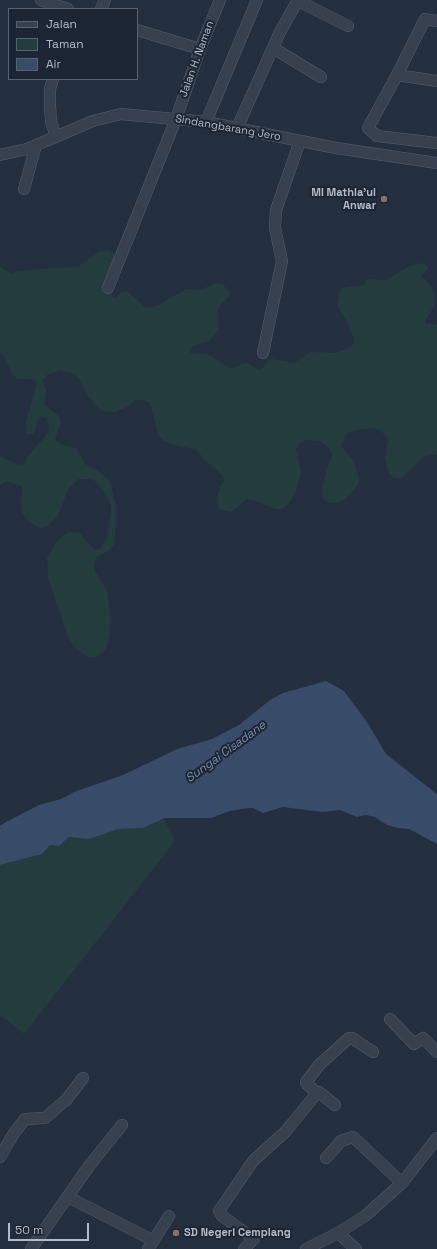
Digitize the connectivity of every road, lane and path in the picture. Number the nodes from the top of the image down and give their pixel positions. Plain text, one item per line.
1 (41, 0) edge
2 (257, 0) edge
3 (215, 1) edge
4 (298, 1) edge
5 (65, 8) edge
6 (437, 21) edge
7 (348, 26) dead end
8 (138, 30) edge
9 (273, 48) junction
10 (200, 49) junction
11 (398, 75) junction
12 (322, 77) dead end
13 (53, 80) edge
14 (437, 81) edge
15 (176, 119) junction
16 (206, 122) junction
17 (237, 128) junction
18 (56, 138) junction
19 (300, 141) junction
20 (437, 143) edge
21 (36, 145) junction
22 (0, 155) edge
23 (437, 163) edge
24 (24, 189) dead end
25 (108, 288) dead end
26 (263, 353) dead end
27 (390, 1019) dead end
28 (373, 1052) dead end
29 (437, 1052) edge
30 (83, 1078) dead end
31 (317, 1093) junction
32 (335, 1105) dead end
33 (122, 1125) dead end
34 (437, 1138) edge
35 (0, 1156) edge
36 (326, 1158) dead end
37 (402, 1183) junction
38 (68, 1197) junction
39 (169, 1216) dead end
40 (338, 1233) junction
41 (150, 1245) edge
42 (31, 1249) edge
43 (244, 1249) edge
44 (306, 1249) edge
45 (356, 1249) edge

1 - 5 street
2 - 16 street
3 - 10 street, Jalan H. Naman
4 - 7 street
4 - 9 street
6 - 11 street
8 - 10 street
9 - 12 street
9 - 17 street
10 - 15 street, Jalan H. Naman
11 - 14 street
11 - 20 street
13 - 18 street
15 - 16 street, Sindangbarang Jero
15 - 18 street, Sindangbarang Jero
15 - 25 street, Jalan H. Naman
16 - 17 street, Sindangbarang Jero
17 - 19 street, Sindangbarang Jero
18 - 21 street, Sindangbarang Jero
19 - 23 street, Sindangbarang Jero
19 - 26 street
21 - 22 street, Sindangbarang Jero
21 - 24 street
27 - 29 street
28 - 31 street
30 - 35 street
31 - 32 street
31 - 43 street
33 - 38 street
34 - 37 street
36 - 37 street
37 - 40 street
38 - 41 street
38 - 42 street
39 - 41 street
40 - 44 street
40 - 45 street

